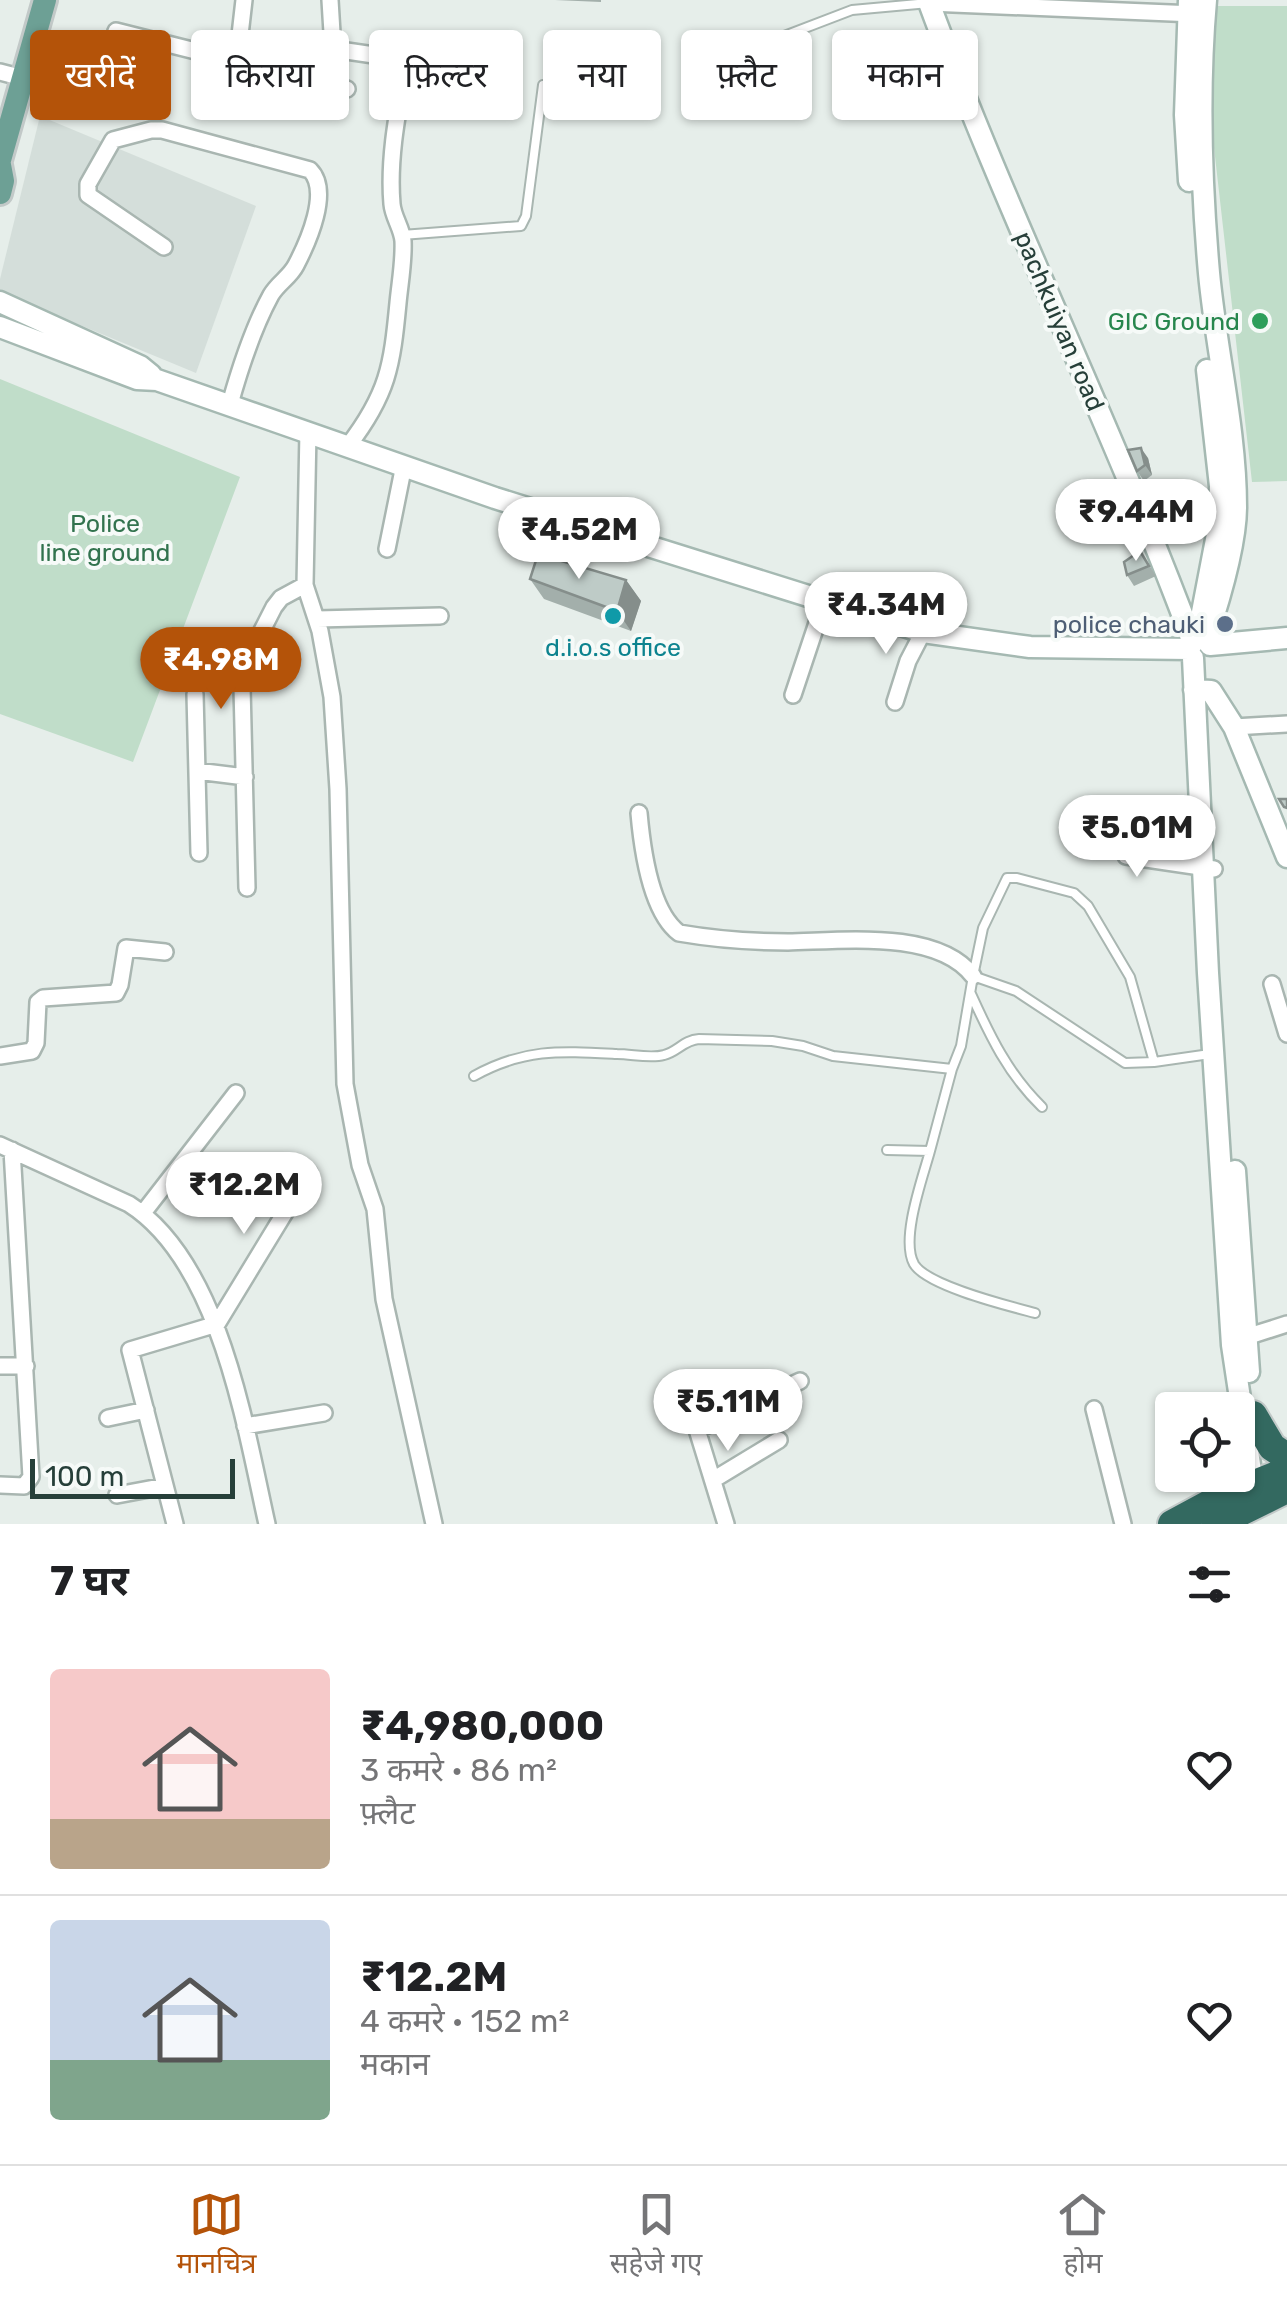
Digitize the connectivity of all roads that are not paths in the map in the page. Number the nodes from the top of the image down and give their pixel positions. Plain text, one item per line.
1 (44, 0) edge
2 (244, 0) edge
3 (330, 0) edge
4 (929, 2) edge
5 (1197, 7) edge
6 (241, 30) edge
7 (800, 30) edge
8 (12, 75) edge
9 (542, 84) dead end
10 (0, 162) edge
11 (0, 193) edge
12 (402, 236) junction
13 (164, 247) dead end
14 (0, 302) edge
15 (0, 327) edge
16 (158, 380) junction
17 (230, 404) junction
18 (308, 431) junction
19 (348, 446) junction
20 (404, 465) junction
21 (387, 549) dead end
22 (305, 585) junction
23 (824, 602) junction
24 (440, 616) dead end
25 (317, 619) junction
26 (923, 632) junction
27 (1287, 638) edge
28 (1198, 648) junction
29 (1199, 690) junction
30 (195, 694) dead end
31 (793, 695) dead end
32 (896, 702) dead end
33 (1287, 724) edge
34 (1234, 727) junction
35 (197, 770) junction
36 (245, 777) junction
37 (640, 813) dead end
38 (1123, 830) dead end
39 (199, 853) dead end
40 (1287, 856) edge
41 (1208, 868) junction
42 (247, 888) dead end
43 (165, 952) dead end
44 (973, 976) junction
45 (1272, 984) dead end
46 (971, 994) junction
47 (1287, 1034) edge
48 (1213, 1054) junction
49 (0, 1056) edge
50 (1154, 1062) junction
51 (952, 1069) junction
52 (474, 1076) dead end
53 (236, 1094) dead end
54 (1042, 1107) dead end
55 (1226, 1140) junction
56 (6, 1147) edge
57 (887, 1150) dead end
58 (930, 1151) junction
59 (309, 1173) dead end
60 (144, 1213) junction
61 (0, 1250) edge
62 (18, 1250) junction
63 (1237, 1291) junction
64 (1034, 1313) dead end
65 (217, 1324) junction
66 (1287, 1324) edge
67 (1246, 1338) junction
68 (0, 1366) edge
69 (26, 1366) junction
70 (800, 1381) dead end
71 (1242, 1392) edge
72 (1245, 1392) edge
73 (688, 1397) dead end
74 (1094, 1408) dead end
75 (146, 1410) junction
76 (324, 1412) dead end
77 (108, 1418) dead end
78 (244, 1426) junction
79 (698, 1430) junction
80 (1255, 1436) edge
81 (779, 1440) dead end
82 (1287, 1457) edge
83 (1255, 1460) edge
84 (712, 1480) junction
85 (0, 1486) edge
86 (165, 1486) junction
87 (1264, 1486) edge
88 (117, 1495) dead end
89 (1215, 1512) edge
90 (175, 1524) edge
91 (267, 1524) edge
92 (434, 1524) edge
93 (726, 1524) edge
94 (1123, 1524) edge
95 (1172, 1524) edge

1 - 8 main road
2 - 6 street
3 - 12 street
4 - 5 street
4 - 7 lane
4 - 28 main road, pachkuiyan road
5 - 28 main road
8 - 10 main road
9 - 12 lane
10 - 11 main road
12 - 19 street
13 - 17 street
14 - 16 main road
15 - 16 main road
16 - 17 main road
17 - 18 main road
18 - 19 main road
18 - 22 street
19 - 20 main road
20 - 21 street
20 - 23 main road
22 - 25 street
22 - 36 street
23 - 26 main road
23 - 31 street
24 - 25 street
25 - 92 street
26 - 28 main road
26 - 32 street
27 - 28 main road
28 - 29 main road
29 - 34 main road
29 - 41 main road
30 - 35 street
33 - 34 street
34 - 40 main road
35 - 36 street
35 - 39 street
36 - 42 street
37 - 44 street
38 - 41 street
41 - 48 main road
41 - 55 main road
43 - 49 street
44 - 46 lane
44 - 50 lane
44 - 50 lane
45 - 47 street
46 - 51 lane
46 - 54 lane
48 - 50 lane
48 - 55 main road
51 - 52 lane
51 - 58 lane
53 - 60 street
55 - 63 main road
56 - 60 street
56 - 62 street
57 - 58 lane
58 - 64 lane
59 - 65 street
60 - 65 street
61 - 62 street
62 - 69 street
63 - 67 main road
63 - 71 main road
65 - 75 street
65 - 78 street
66 - 67 street
67 - 72 main road
68 - 69 street
69 - 85 street
70 - 79 street
73 - 79 street
74 - 94 street
75 - 77 street
75 - 86 street
76 - 78 street
78 - 91 street
79 - 84 street
80 - 82 highway
81 - 84 street
83 - 87 main road
84 - 93 street
86 - 88 street
86 - 90 street
87 - 89 highway
89 - 95 highway

